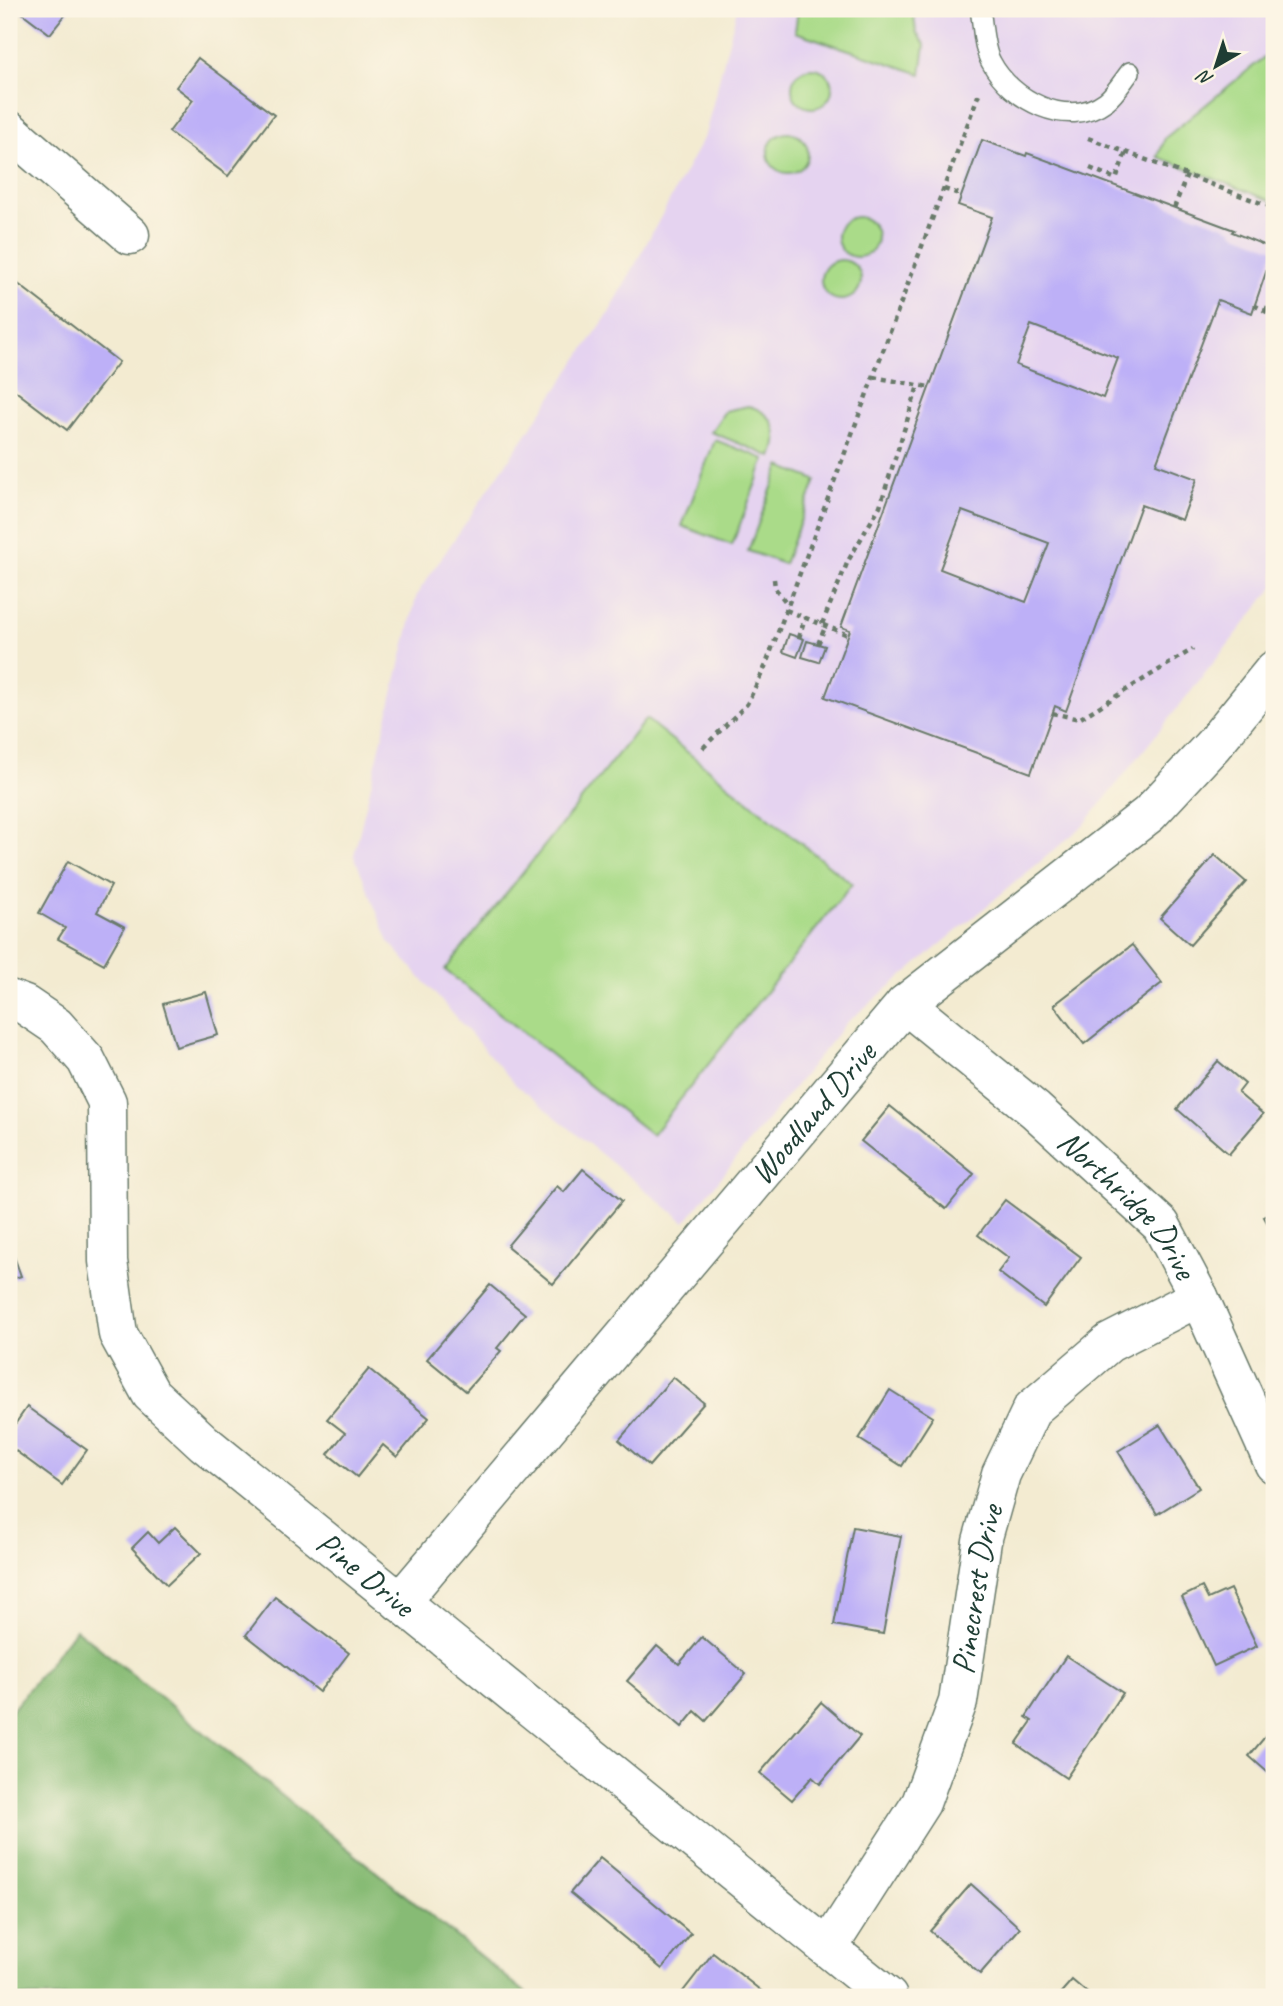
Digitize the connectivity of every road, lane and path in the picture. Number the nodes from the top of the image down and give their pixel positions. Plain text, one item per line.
1 (980, 9) edge
2 (1130, 72) dead end
3 (990, 101) dead end
4 (9, 130) edge
5 (1077, 133) dead end
6 (1126, 152) junction
7 (1090, 168) dead end
8 (1187, 175) junction
9 (944, 189) junction
10 (962, 195) dead end
11 (1174, 208) dead end
12 (1274, 208) edge
13 (1274, 226) edge
14 (130, 235) dead end
15 (1274, 239) edge
16 (1274, 289) edge
17 (1254, 305) dead end
18 (1266, 311) junction
19 (1274, 316) edge
20 (873, 377) junction
21 (918, 386) junction
22 (929, 387) dead end
23 (774, 579) dead end
24 (787, 607) junction
25 (806, 617) junction
26 (824, 625) junction
27 (848, 635) dead end
28 (799, 638) dead end
29 (818, 644) dead end
30 (1193, 649) dead end
31 (1274, 670) edge
32 (1052, 713) dead end
33 (703, 748) dead end
34 (9, 999) edge
35 (905, 1004) junction
36 (1199, 1297) junction
37 (1274, 1464) edge
38 (400, 1602) junction
39 (828, 1948) junction
40 (888, 1997) edge

1 - 2 lane
3 - 9 path
4 - 14 street
5 - 6 path
6 - 7 path
6 - 8 path
8 - 11 path
8 - 12 path
9 - 10 path
9 - 20 path
13 - 15 path
16 - 18 path
17 - 18 path
18 - 19 path
20 - 21 path
20 - 24 path
21 - 22 path
21 - 26 path
23 - 24 path
24 - 25 path
24 - 33 path
25 - 26 path
25 - 28 path
26 - 27 path
26 - 29 path
30 - 32 path
31 - 35 street, Woodland Drive
34 - 38 street, Pine Drive
35 - 36 street, Northridge Drive
35 - 38 street, Woodland Drive
36 - 37 street, Northridge Drive
36 - 39 street, Pinecrest Drive
38 - 39 street, Pine Drive
39 - 40 street, Pine Drive

